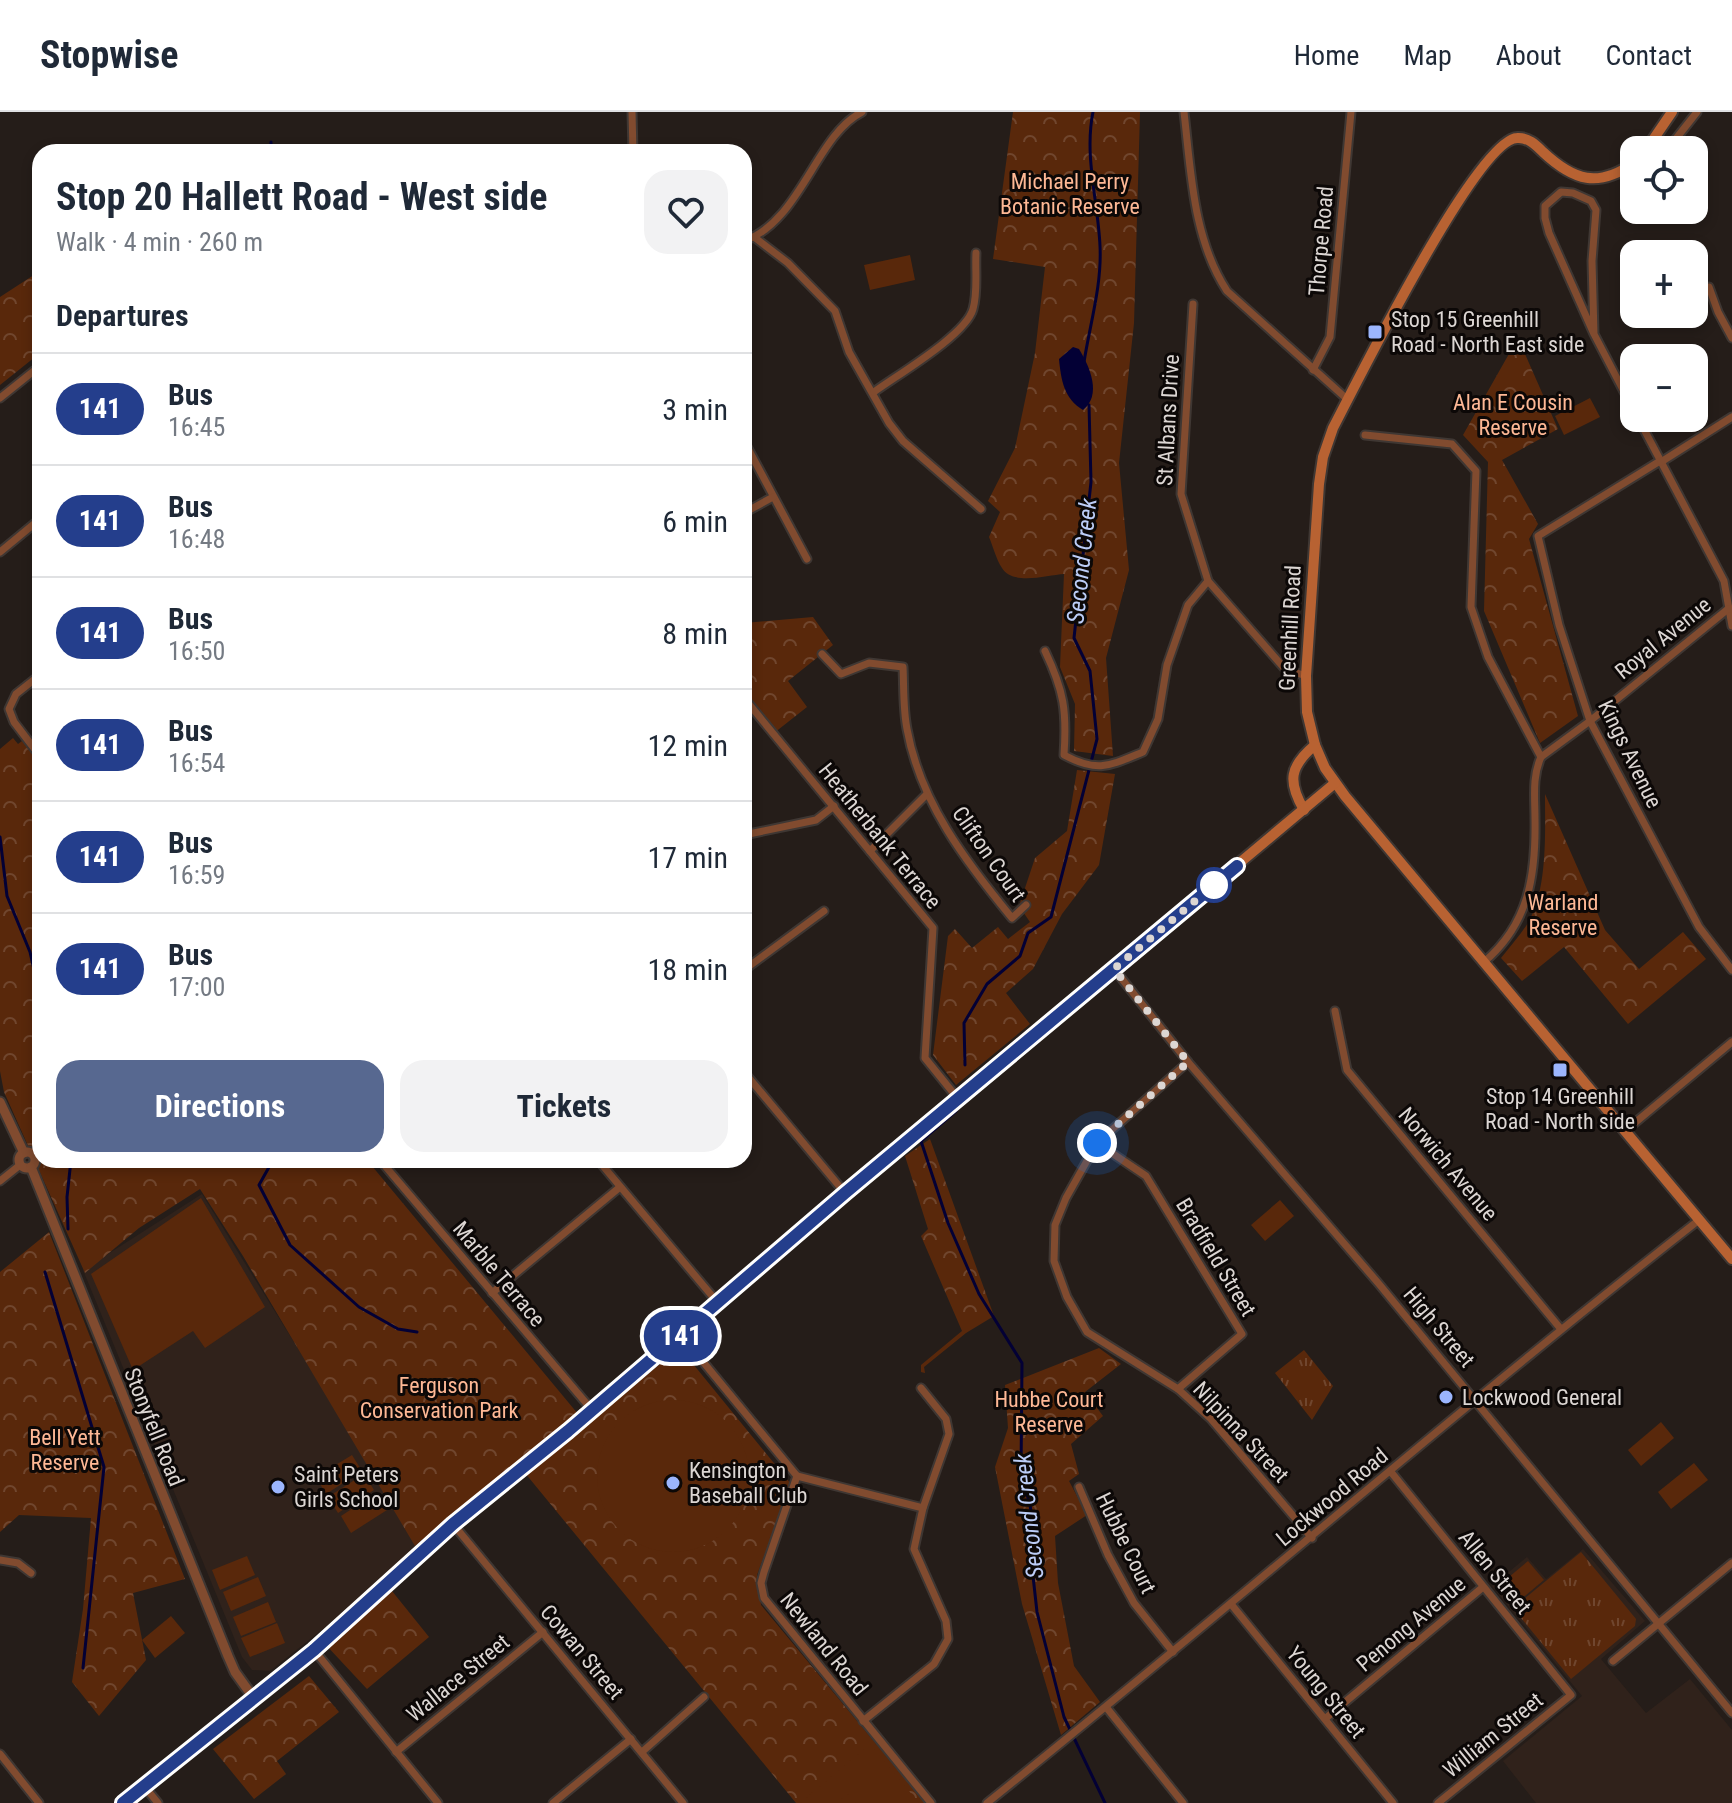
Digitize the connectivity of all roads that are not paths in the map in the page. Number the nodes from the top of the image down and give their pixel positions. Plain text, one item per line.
1 (632, 112) edge
2 (862, 112) edge
3 (1184, 112) edge
4 (1351, 112) edge
5 (1672, 112) edge
6 (1697, 112) edge
7 (1656, 136) edge
8 (1678, 136) edge
9 (633, 144) edge
10 (1620, 172) edge
11 (754, 237) joint
12 (976, 253) dead end
13 (1709, 287) dead end
14 (1193, 304) dead end
15 (1594, 334) junction
16 (1732, 338) edge
17 (1313, 370) junction
18 (32, 372) edge
19 (1620, 384) edge
20 (874, 392) junction
21 (0, 398) edge
22 (1348, 400) junction
23 (1732, 417) edge
24 (1645, 432) edge
25 (1365, 435) dead end
26 (752, 456) edge
27 (1661, 462) junction
28 (773, 497) junction
29 (752, 509) edge
30 (981, 509) dead end
31 (32, 526) edge
32 (0, 552) edge
33 (807, 559) dead end
34 (1208, 581) junction
35 (1730, 609) edge
36 (1732, 626) edge
37 (1045, 651) dead end
38 (822, 654) dead end
39 (1306, 676) junction
40 (32, 681) edge
41 (752, 708) edge
42 (1590, 721) junction
43 (1315, 745) junction
44 (32, 746) edge
45 (1541, 757) junction
46 (1335, 783) junction
47 (926, 795) junction
48 (834, 806) junction
49 (1304, 810) junction
50 (752, 833) edge
51 (870, 851) junction
52 (1026, 905) dead end
53 (824, 911) dead end
54 (1484, 962) junction
55 (752, 964) edge
56 (1114, 969) junction
57 (1732, 970) edge
58 (1335, 1011) dead end
59 (1732, 1042) edge
60 (1188, 1062) junction
61 (752, 1082) edge
62 (959, 1100) junction
63 (0, 1102) edge
64 (1625, 1131) junction
65 (1097, 1143) junction
66 (26, 1166) junction
67 (388, 1168) edge
68 (605, 1168) edge
69 (0, 1181) edge
70 (620, 1187) junction
71 (845, 1193) junction
72 (1699, 1220) junction
73 (1731, 1255) edge
74 (492, 1293) junction
75 (718, 1303) junction
76 (1560, 1328) junction
77 (681, 1335) junction
78 (921, 1388) dead end
79 (1178, 1389) junction
80 (1475, 1399) junction
81 (592, 1410) junction
82 (1391, 1472) junction
83 (797, 1476) junction
84 (1079, 1487) dead end
85 (923, 1508) junction
86 (453, 1524) junction
87 (1312, 1538) junction
88 (0, 1560) edge
89 (1732, 1563) edge
90 (31, 1573) dead end
91 (1483, 1587) junction
92 (1231, 1604) junction
93 (1657, 1623) junction
94 (543, 1632) junction
95 (314, 1650) junction
96 (1173, 1652) junction
97 (1613, 1661) dead end
98 (1571, 1695) joint
99 (253, 1697) junction
100 (704, 1697) dead end
101 (1106, 1707) junction
102 (1732, 1713) edge
103 (1326, 1718) junction
104 (863, 1721) junction
105 (631, 1739) junction
106 (396, 1752) junction
107 (642, 1752) junction
108 (0, 1754) edge
109 (144, 1786) junction
110 (39, 1803) edge
111 (123, 1803) edge
112 (158, 1803) edge
113 (438, 1803) edge
114 (553, 1803) edge
115 (683, 1803) edge
116 (931, 1803) edge
117 (987, 1803) edge
118 (1183, 1803) edge
119 (1393, 1803) edge
120 (1438, 1803) edge

1 - 9 street
2 - 11 street
3 - 17 street
4 - 17 street, Thorpe Road
5 - 7 main road
6 - 8 street
10 - 22 main road, Greenhill Road
11 - 20 street
12 - 20 street
13 - 16 street
14 - 34 street, St Albans Drive
15 - 15 street
15 - 19 street
17 - 22 street
18 - 21 street
20 - 30 street
22 - 39 main road, Greenhill Road
23 - 27 street
24 - 27 street
25 - 45 street
26 - 28 street
27 - 35 street
27 - 42 street, Kings Avenue
28 - 29 street
28 - 33 street
31 - 32 street
34 - 37 street
34 - 39 street
35 - 36 street
35 - 42 street, Royal Avenue
38 - 47 street, Clifton Court
39 - 43 main road, Greenhill Road
40 - 44 street
41 - 48 street, Heatherbank Terrace
42 - 45 street, Royal Avenue
42 - 57 street, Kings Avenue
43 - 46 main road, Greenhill Road
43 - 49 main road
45 - 54 street
46 - 49 main road
46 - 54 main road, Greenhill Road
47 - 51 street, Clifton Court
47 - 52 street, Clifton Court
48 - 50 street
48 - 51 street, Heatherbank Terrace
49 - 56 main road
51 - 62 street, Heatherbank Terrace
53 - 55 street
54 - 64 main road, Greenhill Road
56 - 60 street, High Street
56 - 62 main road
58 - 76 street, Norwich Avenue
59 - 64 street
60 - 65 street, Nilpinna Street
60 - 80 street, High Street
61 - 71 street
62 - 71 main road
63 - 66 street
64 - 72 main road, Greenhill Road
65 - 79 street, Nilpinna Street
65 - 79 street, Bradfield Street
66 - 69 street
66 - 99 street, Stonyfell Road
67 - 74 street, Marble Terrace
68 - 70 street
70 - 74 street
70 - 75 street
71 - 75 main road
72 - 73 main road, Greenhill Road
72 - 76 street, Lockwood Road
74 - 81 street, Marble Terrace
75 - 77 main road
76 - 80 street, Lockwood Road
77 - 81 main road
77 - 83 street
78 - 85 street
79 - 87 street, Nilpinna Street
80 - 82 street, Lockwood Road
80 - 93 street, High Street
81 - 86 main road
82 - 87 street, Lockwood Road
82 - 91 street, Allen Street
83 - 85 street
83 - 104 street, Newland Road
84 - 96 street, Hubbe Court
85 - 104 street
86 - 94 street, Cowan Street
86 - 95 main road
87 - 92 street, Lockwood Road
88 - 90 street
89 - 93 street
91 - 98 street, Allen Street
91 - 103 street, Penong Avenue
92 - 96 street, Lockwood Road
92 - 103 street, Young Street
93 - 97 street
93 - 102 street, High Street
94 - 105 street, Cowan Street
94 - 106 street, Wallace Street
95 - 99 main road
95 - 106 street
96 - 101 street, Lockwood Road
98 - 120 street, William Street
99 - 109 main road
100 - 107 street
101 - 117 street, Lockwood Road
101 - 118 street
103 - 119 street, Young Street
104 - 116 street, Newland Road
105 - 107 street, Cowan Street
105 - 114 street
106 - 113 street
107 - 115 street, Cowan Street
108 - 110 street
109 - 111 main road
109 - 112 street

